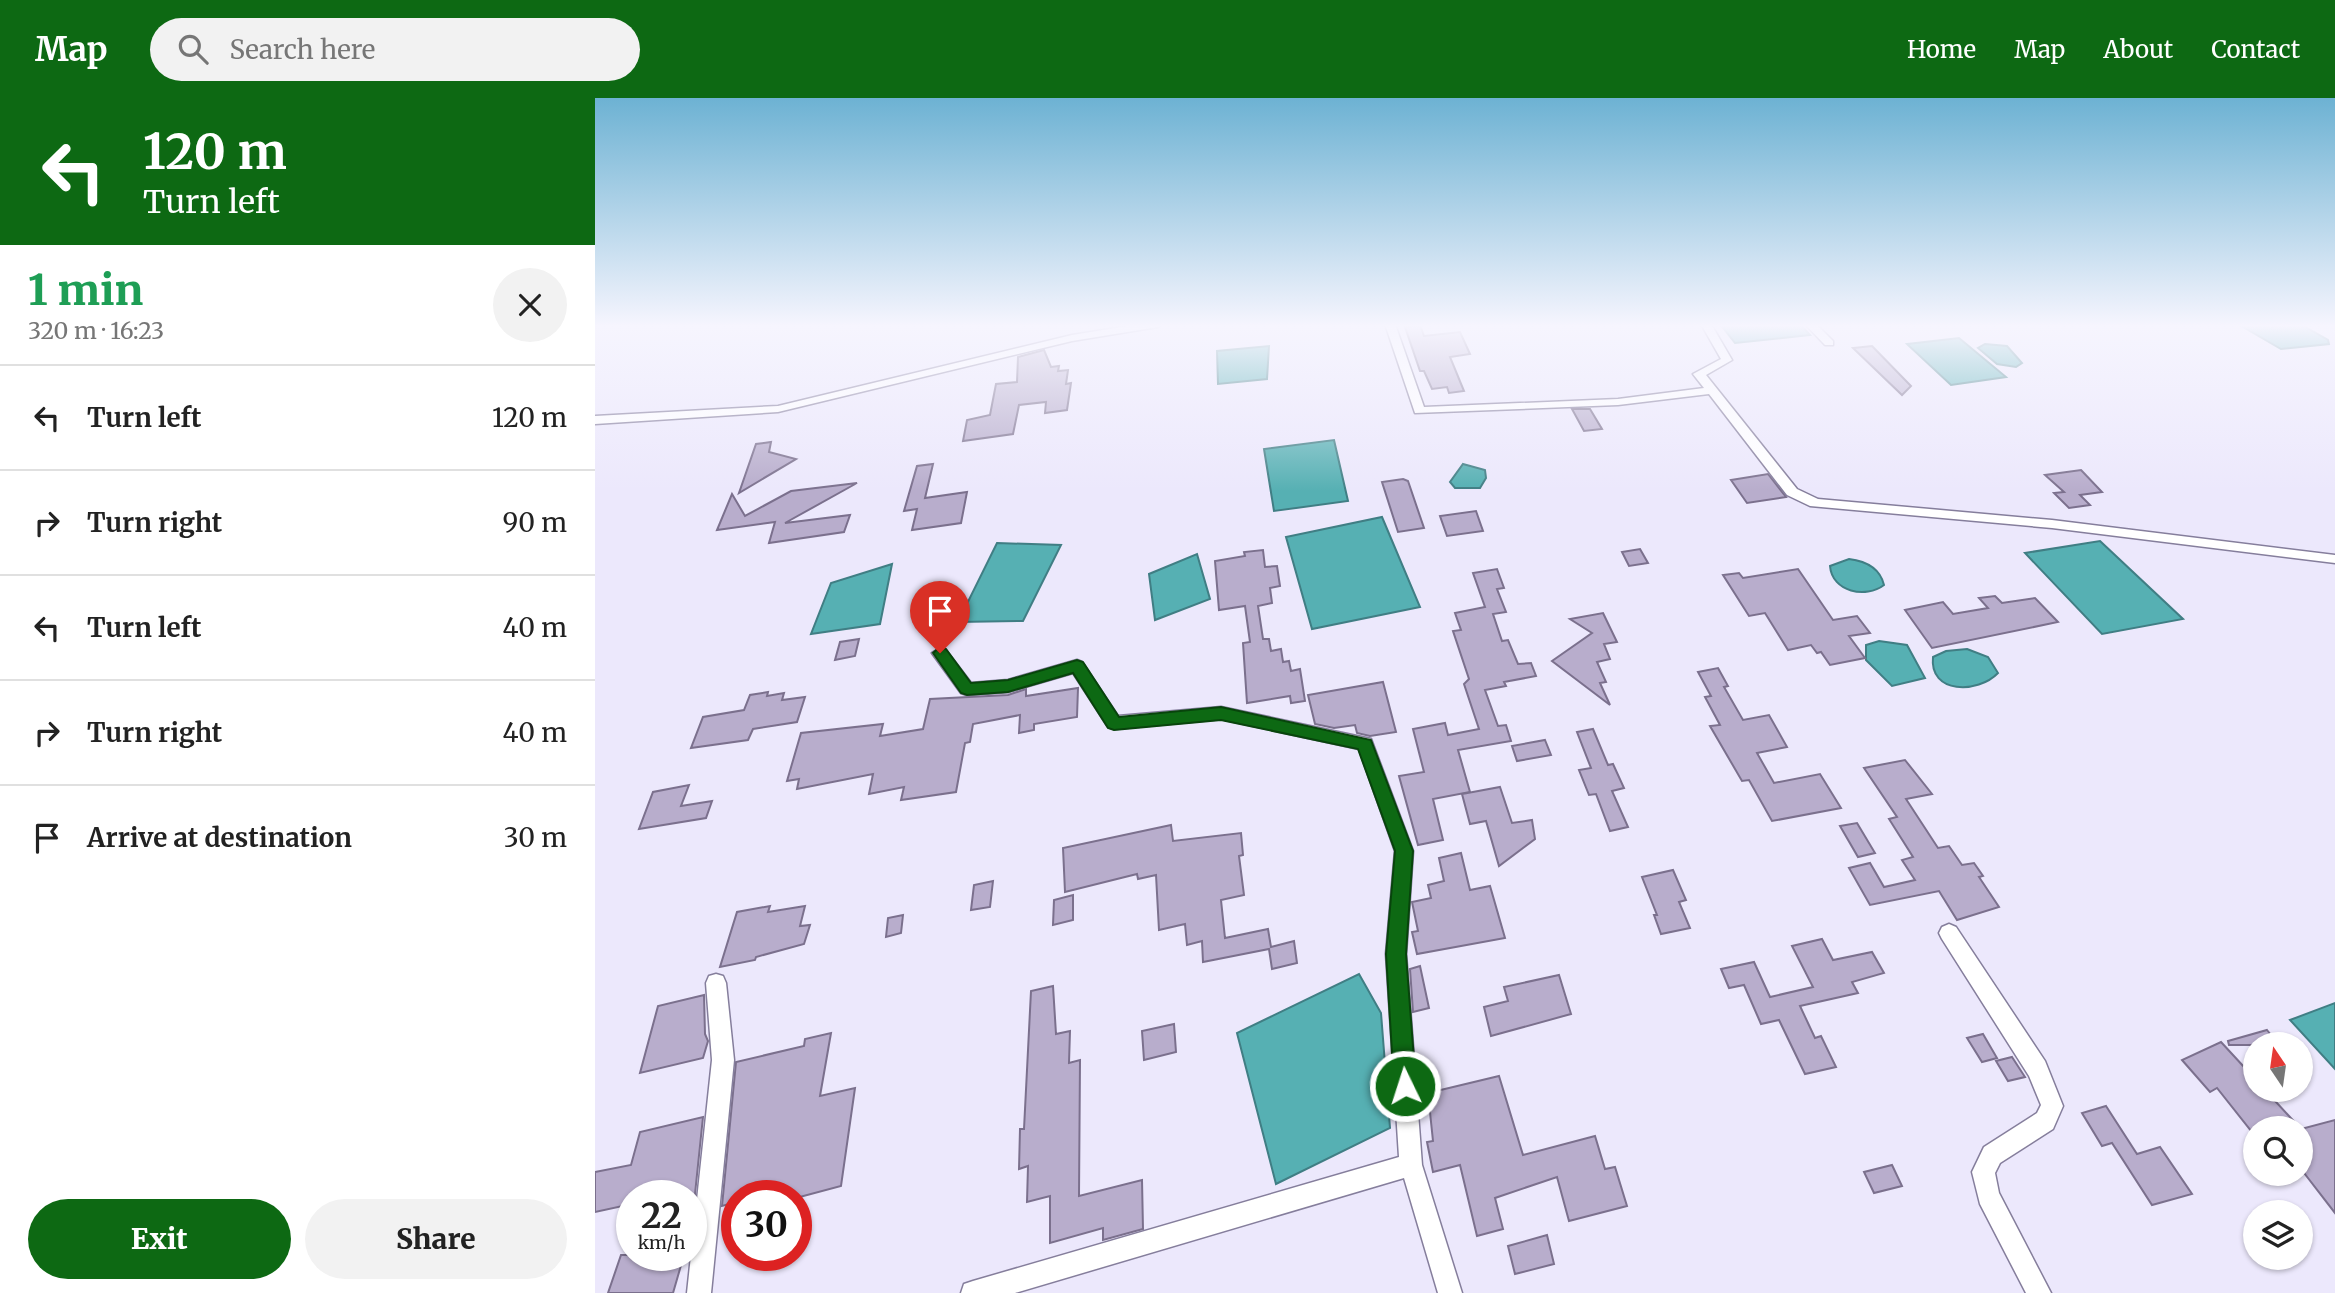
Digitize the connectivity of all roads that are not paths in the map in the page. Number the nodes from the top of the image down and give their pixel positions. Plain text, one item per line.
1 (899, 380) edge
2 (1409, 380) edge
3 (1704, 380) edge
4 (1712, 390) junction
5 (595, 420) edge
6 (2335, 559) edge
7 (940, 653) dead end
8 (1949, 933) dead end
9 (716, 983) dead end
10 (1411, 1166) junction
11 (699, 1293) edge
12 (973, 1293) edge
13 (1450, 1293) edge
14 (2039, 1293) edge

1 - 5 street
2 - 4 street
3 - 4 street
4 - 6 street
7 - 10 street
8 - 14 street
9 - 11 street
10 - 12 street
10 - 13 street

